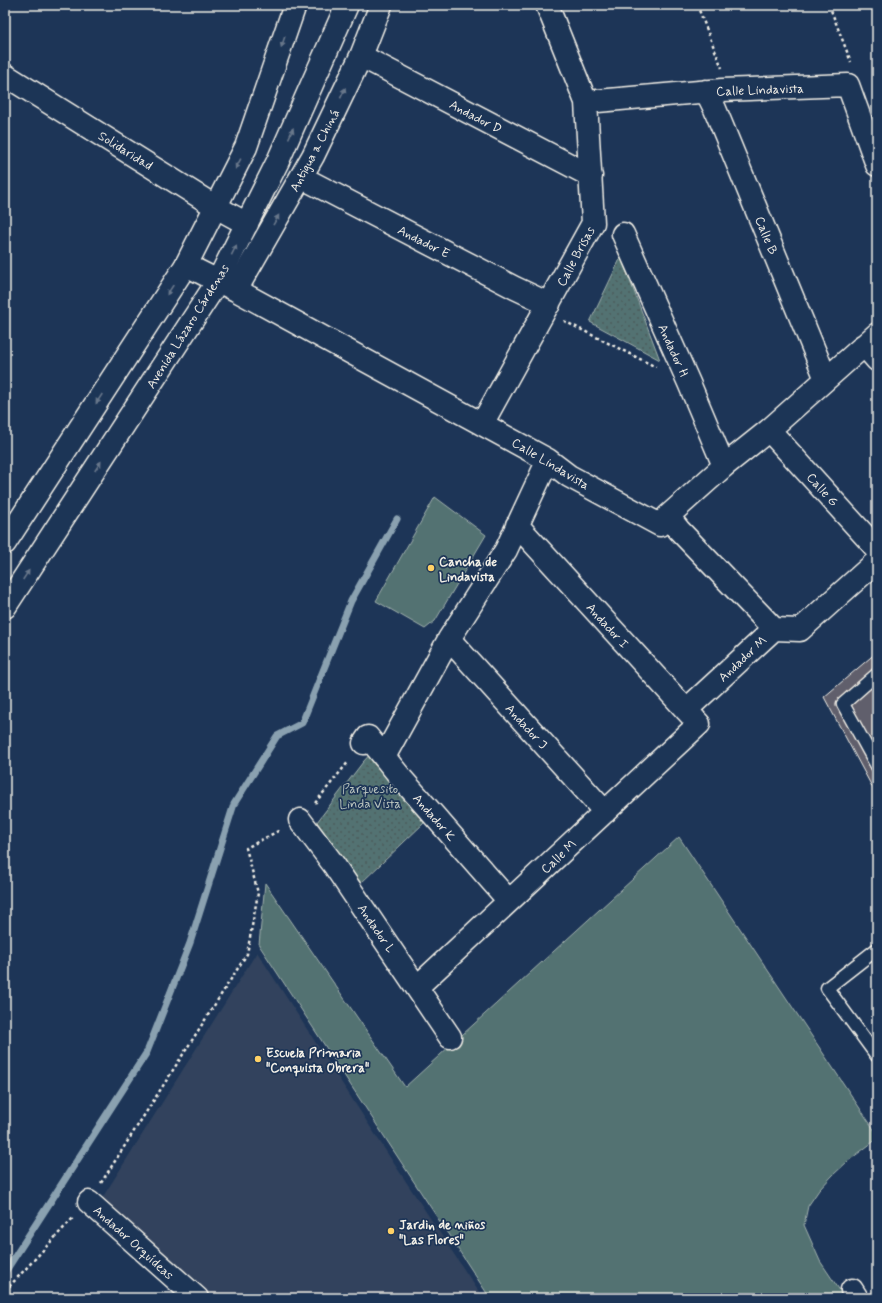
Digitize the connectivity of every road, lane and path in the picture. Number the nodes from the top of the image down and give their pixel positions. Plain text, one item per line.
1 (295, 5) edge
2 (347, 5) edge
3 (381, 5) edge
4 (547, 5) edge
5 (697, 5) edge
6 (829, 5) edge
7 (361, 56) junction
8 (853, 66) dead end
9 (5, 75) edge
10 (730, 90) junction
11 (706, 91) junction
12 (586, 102) junction
13 (877, 165) edge
14 (591, 176) junction
15 (301, 177) junction
16 (216, 207) junction
17 (247, 224) junction
18 (623, 234) dead end
19 (186, 265) junction
20 (227, 286) junction
21 (554, 311) junction
22 (873, 346) edge
23 (826, 379) junction
24 (689, 384) junction
25 (482, 424) junction
26 (769, 430) junction
27 (548, 460) junction
28 (724, 466) junction
29 (668, 516) junction
30 (517, 525) junction
31 (5, 543) edge
32 (877, 549) edge
33 (877, 561) edge
34 (5, 607) edge
35 (774, 629) junction
36 (449, 639) junction
37 (877, 674) edge
38 (692, 717) junction
39 (364, 743) joint
40 (384, 757) junction
41 (877, 766) edge
42 (605, 812) junction
43 (300, 820) junction
44 (509, 901) junction
45 (877, 949) edge
46 (417, 987) junction
47 (450, 1037) dead end
48 (877, 1056) edge
49 (89, 1202) junction
50 (5, 1290) edge
51 (196, 1298) edge

1 -> 16 street
17 -> 2 street, Avenida Lázaro Cárdenas
3 - 7 street, Antigua a Chiná
4 - 12 street, Calle Brisas
5 - 10 path
6 - 8 path
7 - 14 street, Andador D
15 -> 7 street, Antigua a Chiná
9 - 16 street, Solidaridad
10 - 11 street, Calle Lindavista
10 - 13 street, Calle Lindavista
11 - 12 street, Calle Lindavista
11 - 23 street, Calle B
12 - 14 street, Calle Brisas
14 - 21 street, Calle Brisas
20 -> 15 street, Antigua a Chiná
15 - 21 street, Andador E
16 - 17 street, Solidaridad
16 - 19 street
20 -> 17 street, Avenida Lázaro Cárdenas
18 - 24 street, Andador H
19 - 20 street, Calle Lindavista
19 -> 31 street
20 - 25 street, Calle Lindavista
34 -> 20 street, Avenida Lázaro Cárdenas
21 - 24 path
21 - 25 street, Calle Brisas
22 - 23 street, Calle Lindavista
23 - 26 street, Calle Lindavista
24 - 28 street, Andador H
25 - 27 street, Calle Lindavista
26 - 28 street, Calle Lindavista
26 - 32 street, Calle G
27 - 29 street, Calle Lindavista
27 - 30 street
28 - 29 street, Calle Lindavista
29 - 35 street
30 - 36 street
30 - 38 street, Andador I
33 - 35 street, Andador M
35 - 38 street, Andador M
36 - 40 street
36 - 42 street, Andador J
37 - 41 lane
38 - 42 street, Calle M
39 - 40 street, Andador K
39 - 43 path
40 - 44 street, Andador K
42 - 44 street, Calle M
43 - 46 street, Andador L
43 - 49 path
44 - 46 street, Calle M
45 - 48 lane
46 - 47 street, Andador L
49 - 50 path
49 - 51 street, Andador Orquídeas

